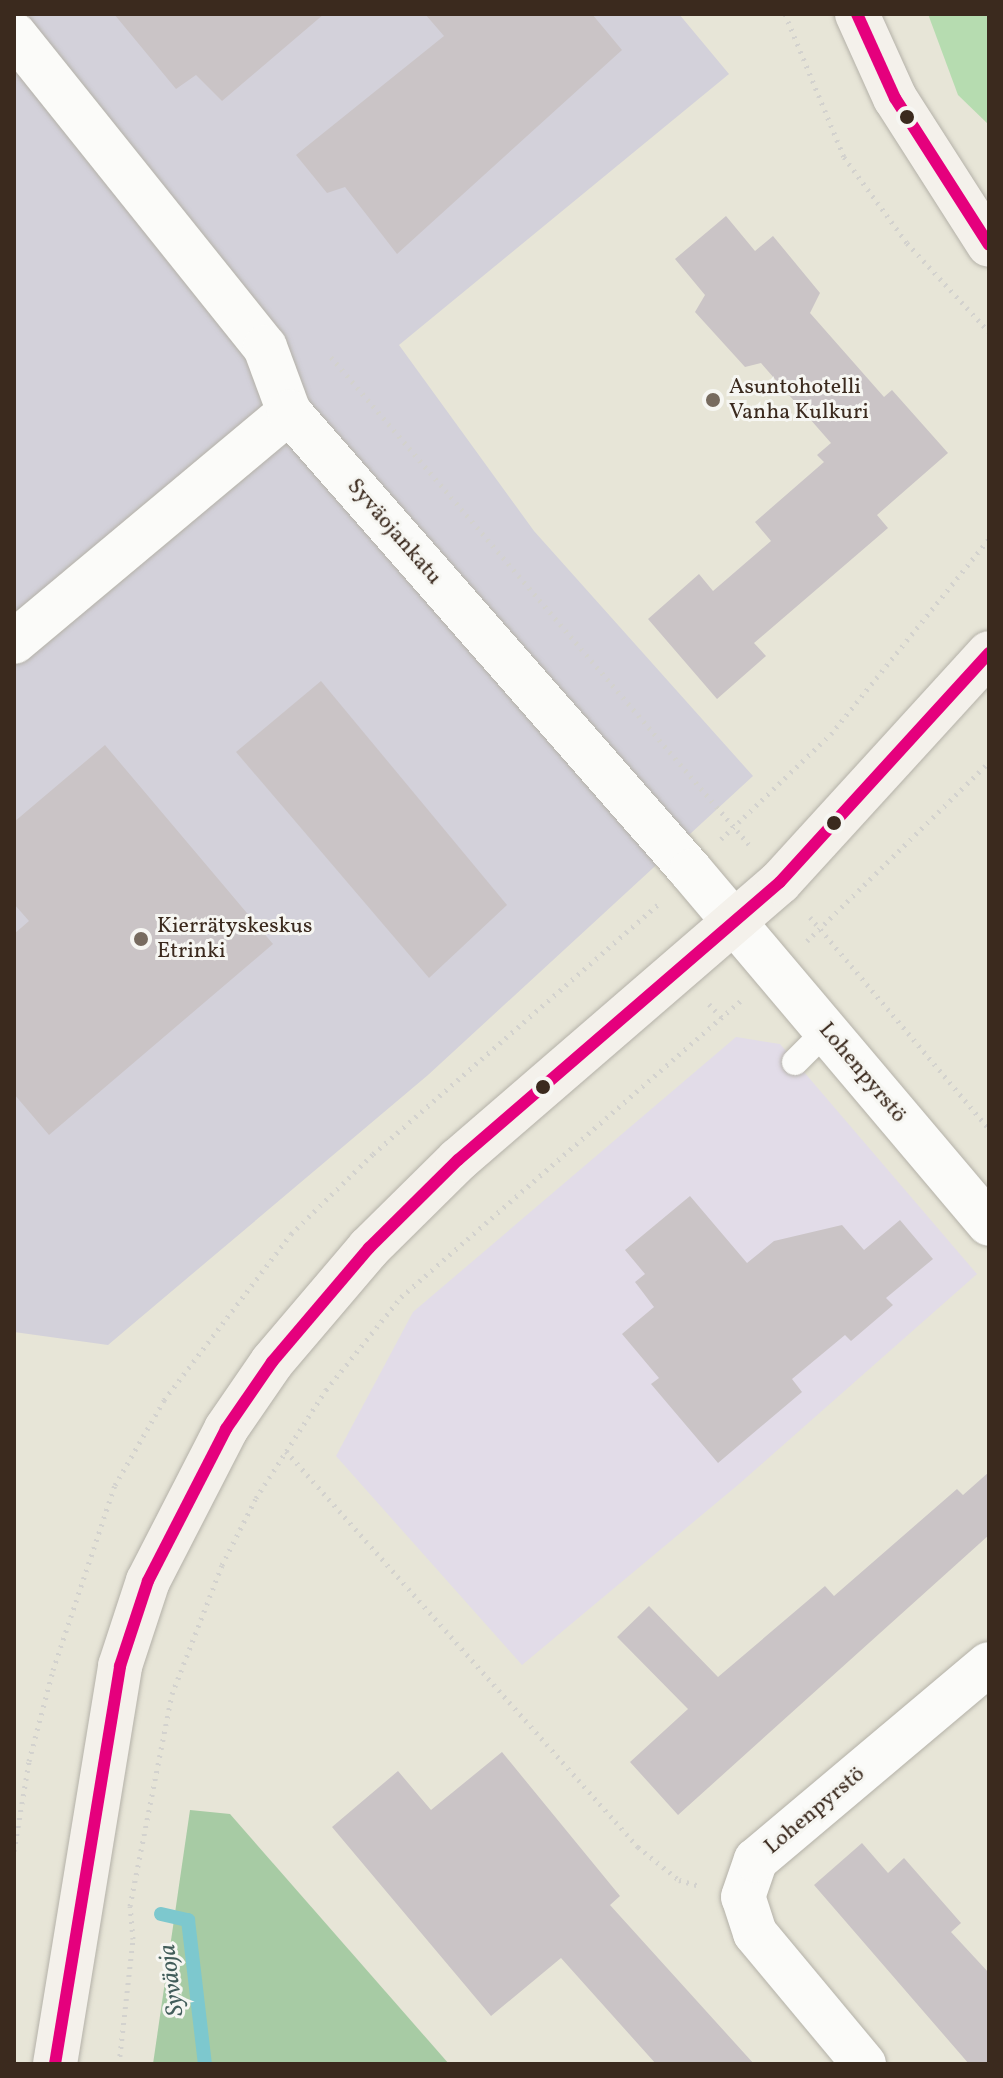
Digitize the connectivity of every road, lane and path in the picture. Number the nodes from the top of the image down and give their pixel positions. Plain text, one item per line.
1 (785, 14) edge
2 (857, 14) edge
3 (14, 34) edge
4 (974, 198) edge
5 (989, 245) edge
6 (989, 332) edge
7 (331, 357) dead end
8 (289, 412) junction
9 (14, 642) edge
10 (983, 655) edge
11 (989, 762) edge
12 (780, 882) junction
13 (734, 924) junction
14 (821, 929) junction
15 (775, 970) junction
16 (826, 1031) junction
17 (795, 1062) dead end
18 (989, 1129) edge
19 (989, 1224) edge
20 (286, 1451) junction
21 (989, 1664) edge
22 (743, 1897) junction
23 (55, 2064) edge
24 (119, 2064) edge
25 (864, 2064) edge

1 - 6 path
2 - 4 street
3 - 8 street
4 - 5 street
7 - 12 path
8 - 9 street
8 - 13 street, Syväojankatu
10 - 12 street
11 - 14 path
12 - 13 street
12 - 14 path
13 - 15 street, Lohenpyrstö
13 - 23 street
14 - 15 path
14 - 18 path
15 - 16 street, Lohenpyrstö
15 - 20 path
16 - 17 lane
16 - 19 street, Lohenpyrstö
20 - 22 path
20 - 24 path
21 - 22 street, Lohenpyrstö
22 - 25 street

